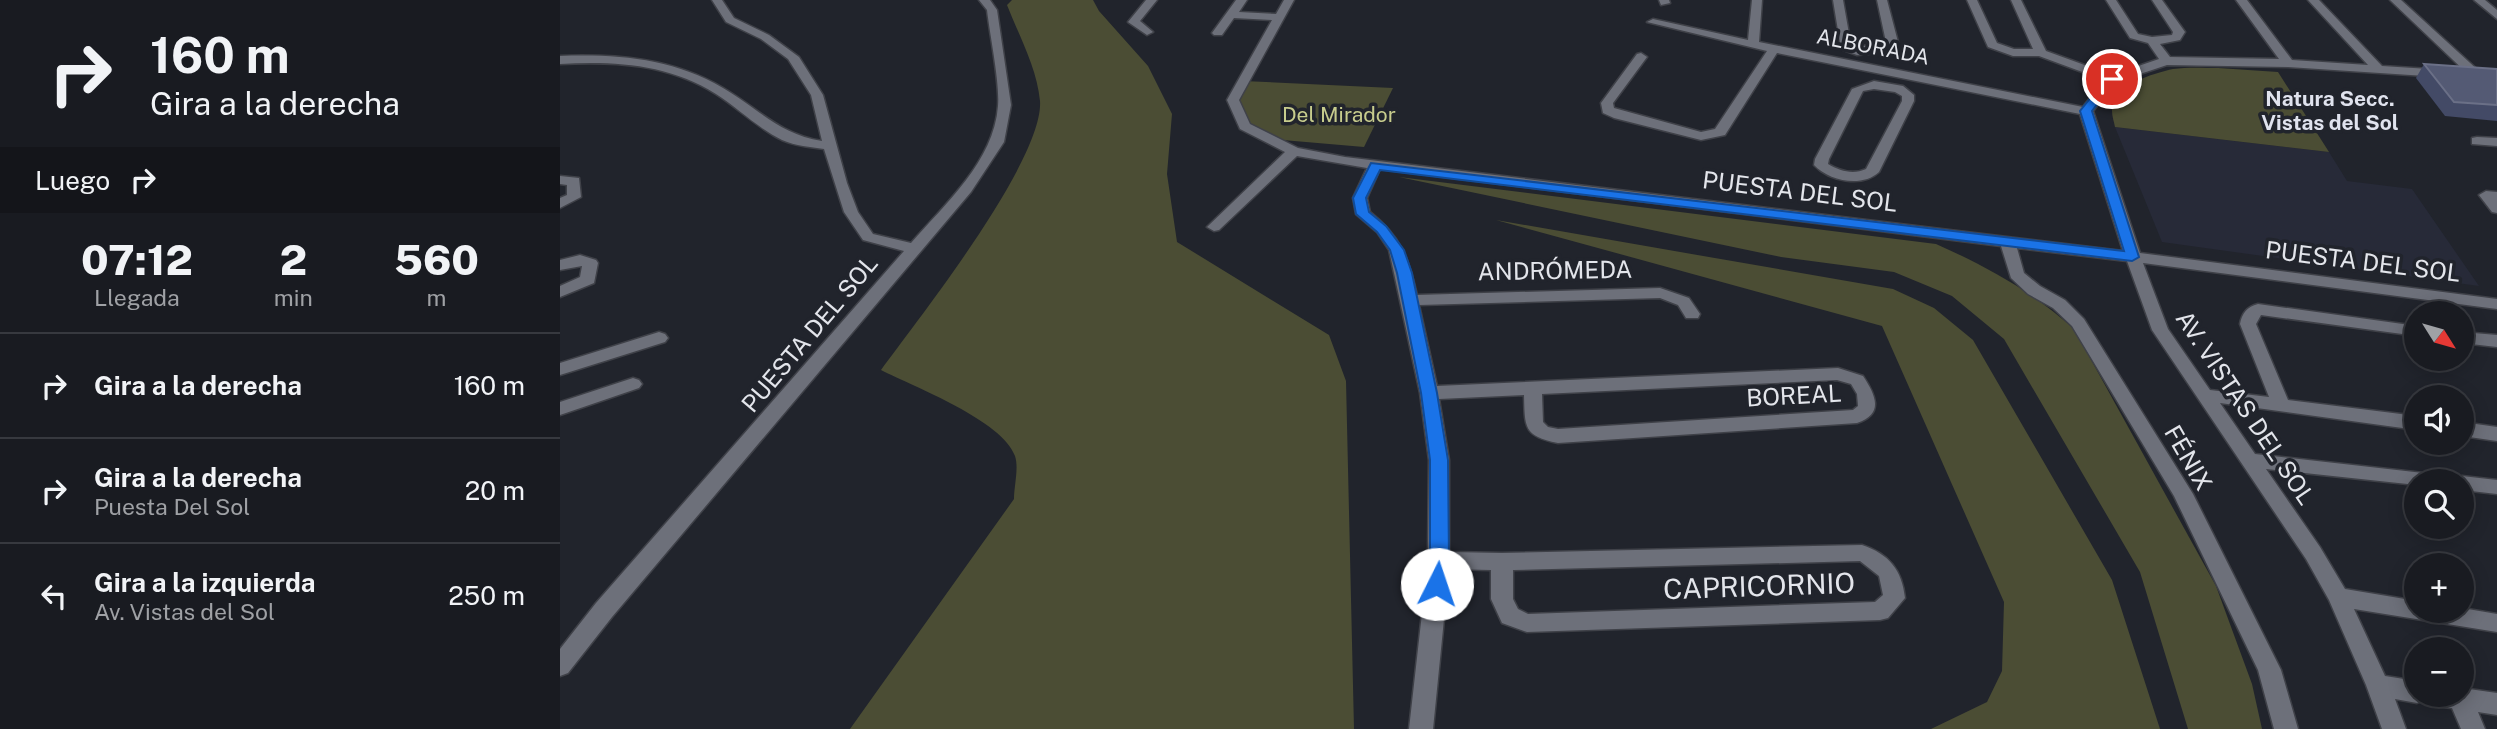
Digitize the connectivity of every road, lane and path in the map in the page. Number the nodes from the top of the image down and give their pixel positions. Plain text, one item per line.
1 (717, 0) edge
2 (984, 0) edge
3 (1152, 0) edge
4 (1242, 0) edge
5 (1289, 0) edge
6 (1757, 0) edge
7 (1838, 0) edge
8 (1882, 0) edge
9 (1972, 0) edge
10 (2016, 0) edge
11 (2111, 0) edge
12 (2157, 0) edge
13 (2241, 0) edge
14 (2313, 0) edge
15 (2395, 0) edge
16 (2479, 0) edge
17 (1231, 15) junction
18 (2497, 16) edge
19 (1279, 17) junction
20 (1653, 22) dead end
21 (1147, 32) dead end
22 (1219, 33) dead end
23 (2152, 41) junction
24 (1753, 45) junction
25 (1774, 49) junction
26 (1857, 51) junction
27 (2041, 53) junction
28 (1641, 57) dead end
29 (560, 60) edge
30 (2166, 61) junction
31 (2288, 63) junction
32 (1859, 66) junction
33 (2379, 69) junction
34 (1889, 79) junction
35 (2112, 79) junction
36 (2086, 111) junction
37 (2477, 141) dead end
38 (2497, 142) edge
39 (831, 146) junction
40 (1294, 151) junction
41 (1376, 166) junction
42 (560, 180) edge
43 (2497, 196) edge
44 (560, 204) edge
45 (2497, 209) edge
46 (1214, 227) dead end
47 (2007, 241) junction
48 (914, 249) junction
49 (2132, 257) junction
50 (560, 265) edge
51 (560, 292) edge
52 (1410, 300) junction
53 (2497, 304) edge
54 (1692, 314) dead end
55 (2404, 329) edge
56 (659, 338) dead end
57 (2474, 338) edge
58 (2497, 341) edge
59 (560, 369) edge
60 (634, 384) dead end
61 (1533, 387) junction
62 (1429, 393) junction
63 (2204, 395) junction
64 (2282, 405) junction
65 (560, 409) edge
66 (2404, 421) edge
67 (2474, 431) edge
68 (2497, 434) edge
69 (2249, 460) junction
70 (2404, 477) edge
71 (2474, 484) edge
72 (2497, 487) edge
73 (1439, 560) junction
74 (1502, 562) junction
75 (2337, 597) junction
76 (2404, 608) edge
77 (2474, 619) edge
78 (2497, 623) edge
79 (560, 666) edge
80 (2378, 685) junction
81 (2404, 690) edge
82 (2474, 701) edge
83 (2497, 704) edge
84 (2463, 707) edge
85 (1421, 729) edge
86 (2286, 729) edge
87 (2394, 729) edge
88 (2473, 729) edge

1 - 39 street
2 - 48 street, PUESTA DEL SOL
3 - 21 street
4 - 17 street
5 - 19 street, PUESTA DEL SOL
6 - 24 street
7 - 26 street
8 - 26 street
9 - 27 street
10 - 27 street
11 - 23 street
12 - 23 street
13 - 31 street
14 - 33 street
15 - 33 street
16 - 18 street
17 - 19 street
17 - 22 street
19 - 40 street, PUESTA DEL SOL
20 - 24 street, ALBORADA
23 - 30 street
24 - 25 street, ALBORADA
25 - 28 street
25 - 32 street, ALBORADA
26 - 32 street
27 - 35 street
29 - 39 street
30 - 31 street
30 - 35 street
31 - 33 street
32 - 34 street, ALBORADA
34 - 34 street, ALBORADA
34 - 36 street, ALBORADA
35 - 36 street
36 - 49 street, AV. VISTAS DEL SOL
37 - 38 street
39 - 48 street
40 - 41 street, PUESTA DEL SOL
40 - 46 street
41 - 47 street, PUESTA DEL SOL
41 - 52 street
42 - 44 street
43 - 45 street
47 - 49 street, PUESTA DEL SOL
47 - 86 street, FÉNIX
48 - 79 street, PUESTA DEL SOL
49 - 53 street, PUESTA DEL SOL
49 - 63 street, AV. VISTAS DEL SOL
50 - 51 street
52 - 54 street, ANDRÓMEDA
52 - 62 street
55 - 64 street
56 - 59 street
57 - 58 street
60 - 65 street
61 - 61 street, BOREAL
61 - 62 street, BOREAL
62 - 73 street
63 - 64 street
63 - 69 street, AV. VISTAS DEL SOL
64 - 66 street
67 - 68 street
69 - 70 street
69 - 75 street, AV. VISTAS DEL SOL
71 - 72 street
73 - 74 street, CAPRICORNIO
73 - 85 street
74 - 74 street, CAPRICORNIO
75 - 76 street
75 - 80 street, AV. VISTAS DEL SOL
77 - 78 street
80 - 81 street
80 - 87 street, AV. VISTAS DEL SOL
82 - 83 street
84 - 88 street

